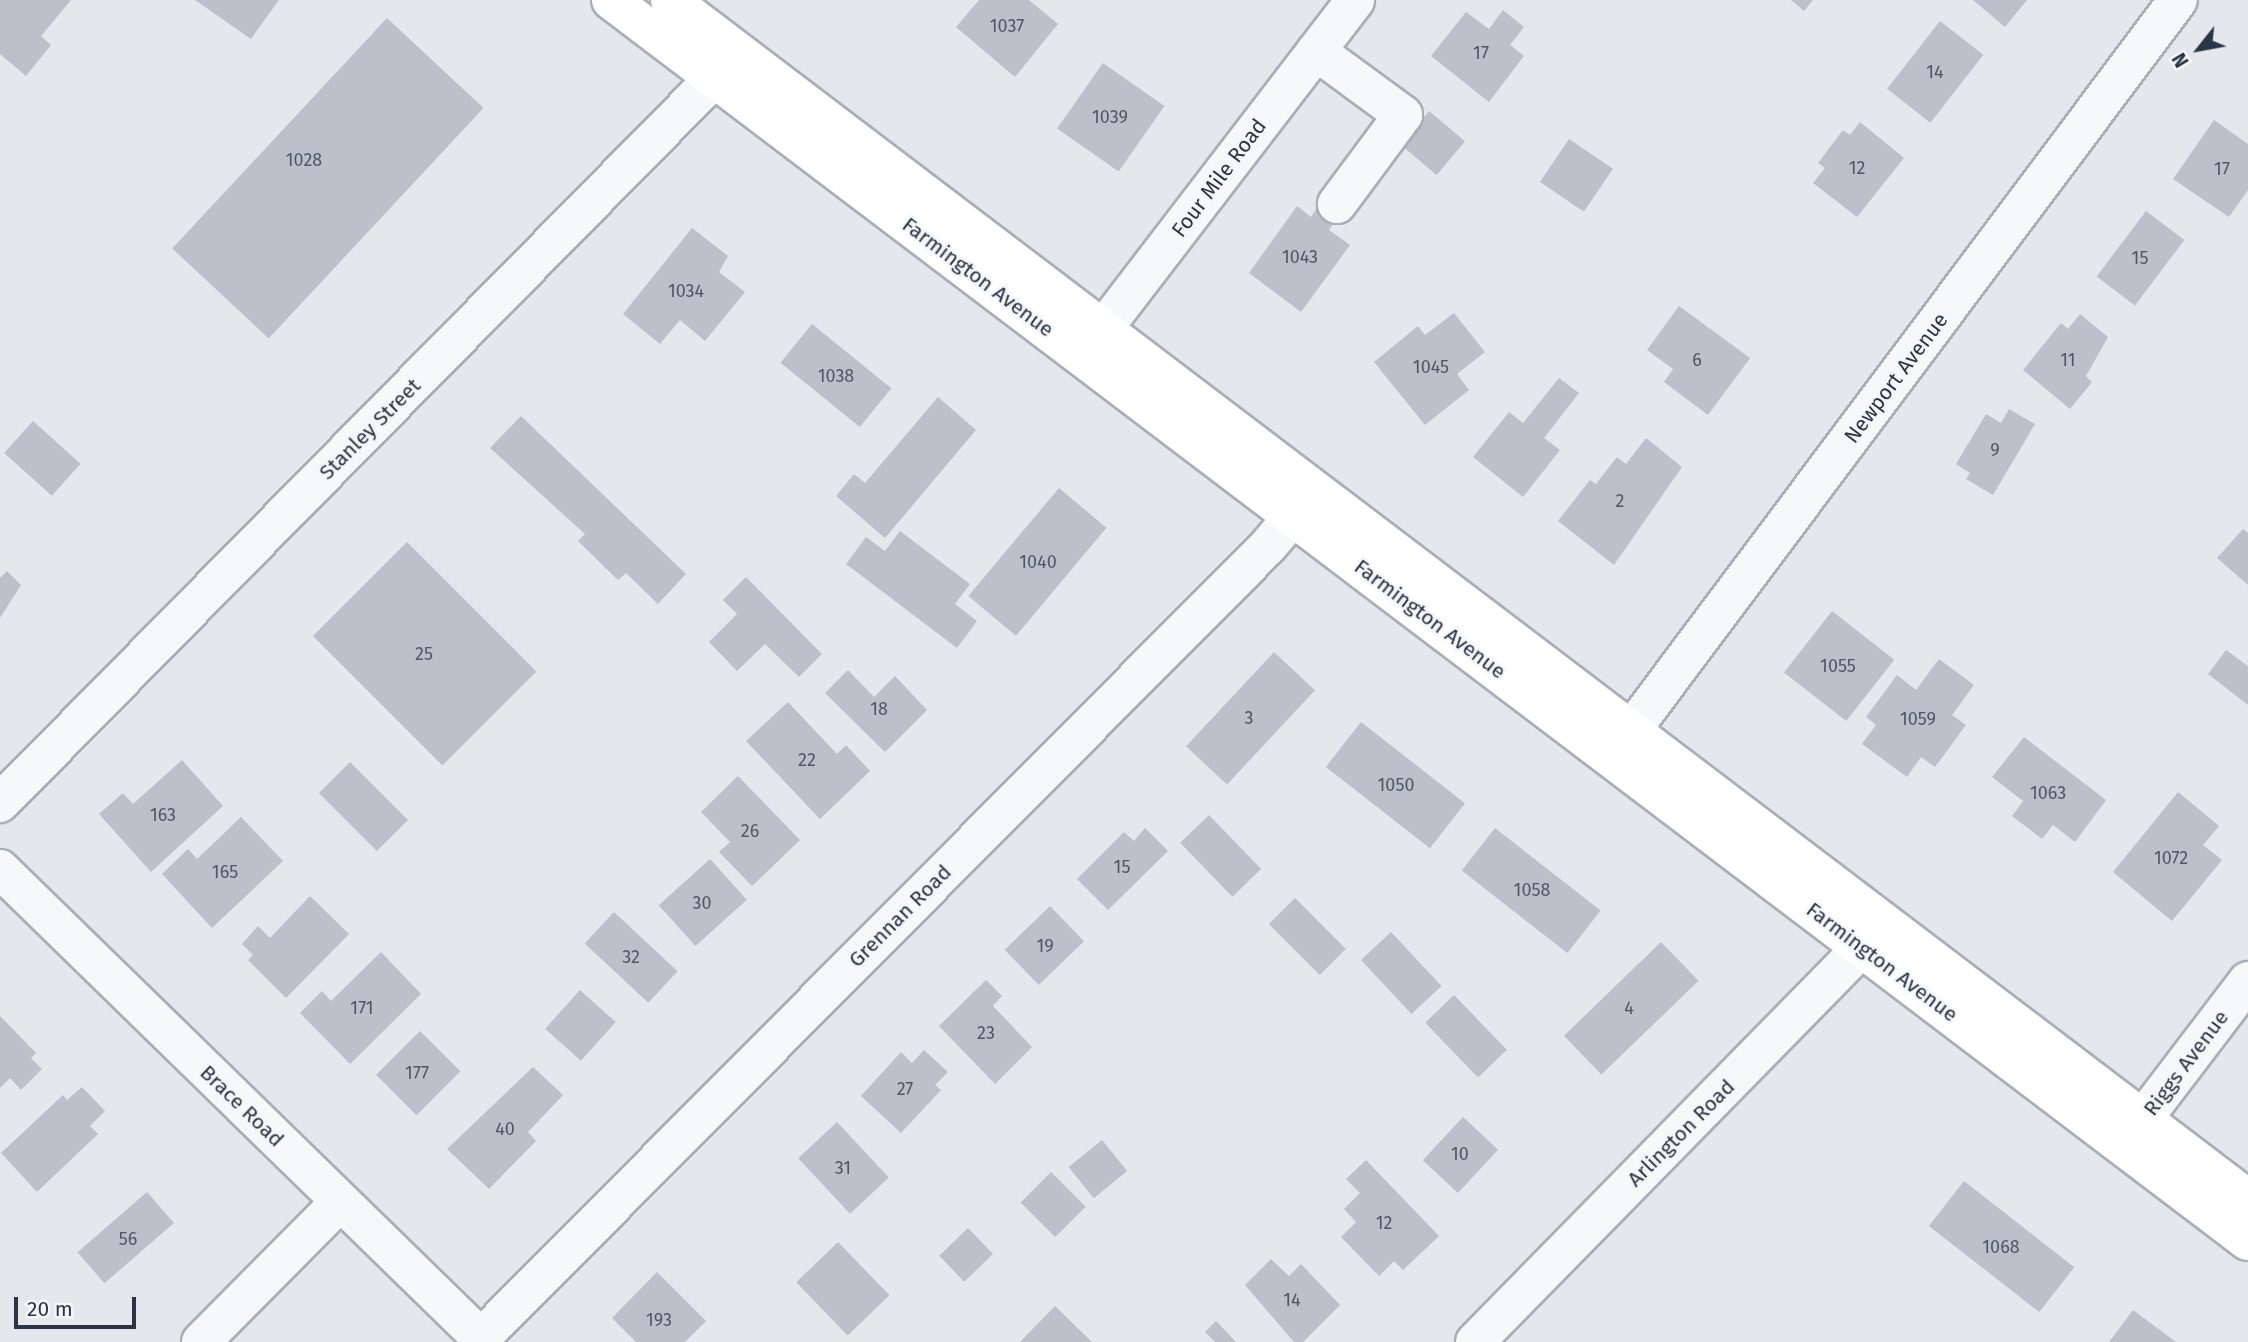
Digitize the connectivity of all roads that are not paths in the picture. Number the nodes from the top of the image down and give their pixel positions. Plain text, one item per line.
1 (611, 0) edge
2 (670, 0) edge
3 (1354, 0) edge
4 (2178, 0) edge
5 (1316, 51) junction
6 (726, 67) junction
7 (1337, 204) dead end
8 (1093, 342) junction
9 (1305, 504) junction
10 (1622, 743) junction
11 (0, 803) edge
12 (0, 869) edge
13 (1876, 936) junction
14 (2248, 981) edge
15 (2133, 1132) junction
16 (2248, 1199) edge
17 (340, 1202) junction
18 (2248, 1241) edge
19 (483, 1340) edge
20 (201, 1342) edge
21 (1475, 1342) edge

1 - 6 main road, Farmington Avenue
2 - 6 main road, Farmington Avenue
3 - 5 street, Four Mile Road
4 - 10 street, Newport Avenue
5 - 7 street
5 - 8 street, Four Mile Road
6 - 8 main road, Farmington Avenue
6 - 11 street, Stanley Street
8 - 9 main road, Farmington Avenue
9 - 10 main road, Farmington Avenue
9 - 19 street, Grennan Road
10 - 13 main road, Farmington Avenue
12 - 17 street, Brace Road
13 - 15 main road, Farmington Avenue
13 - 21 street, Arlington Road
14 - 15 street, Riggs Avenue
15 - 16 main road, Farmington Avenue
15 - 18 main road, Farmington Avenue
17 - 19 street, Brace Road
17 - 20 street

